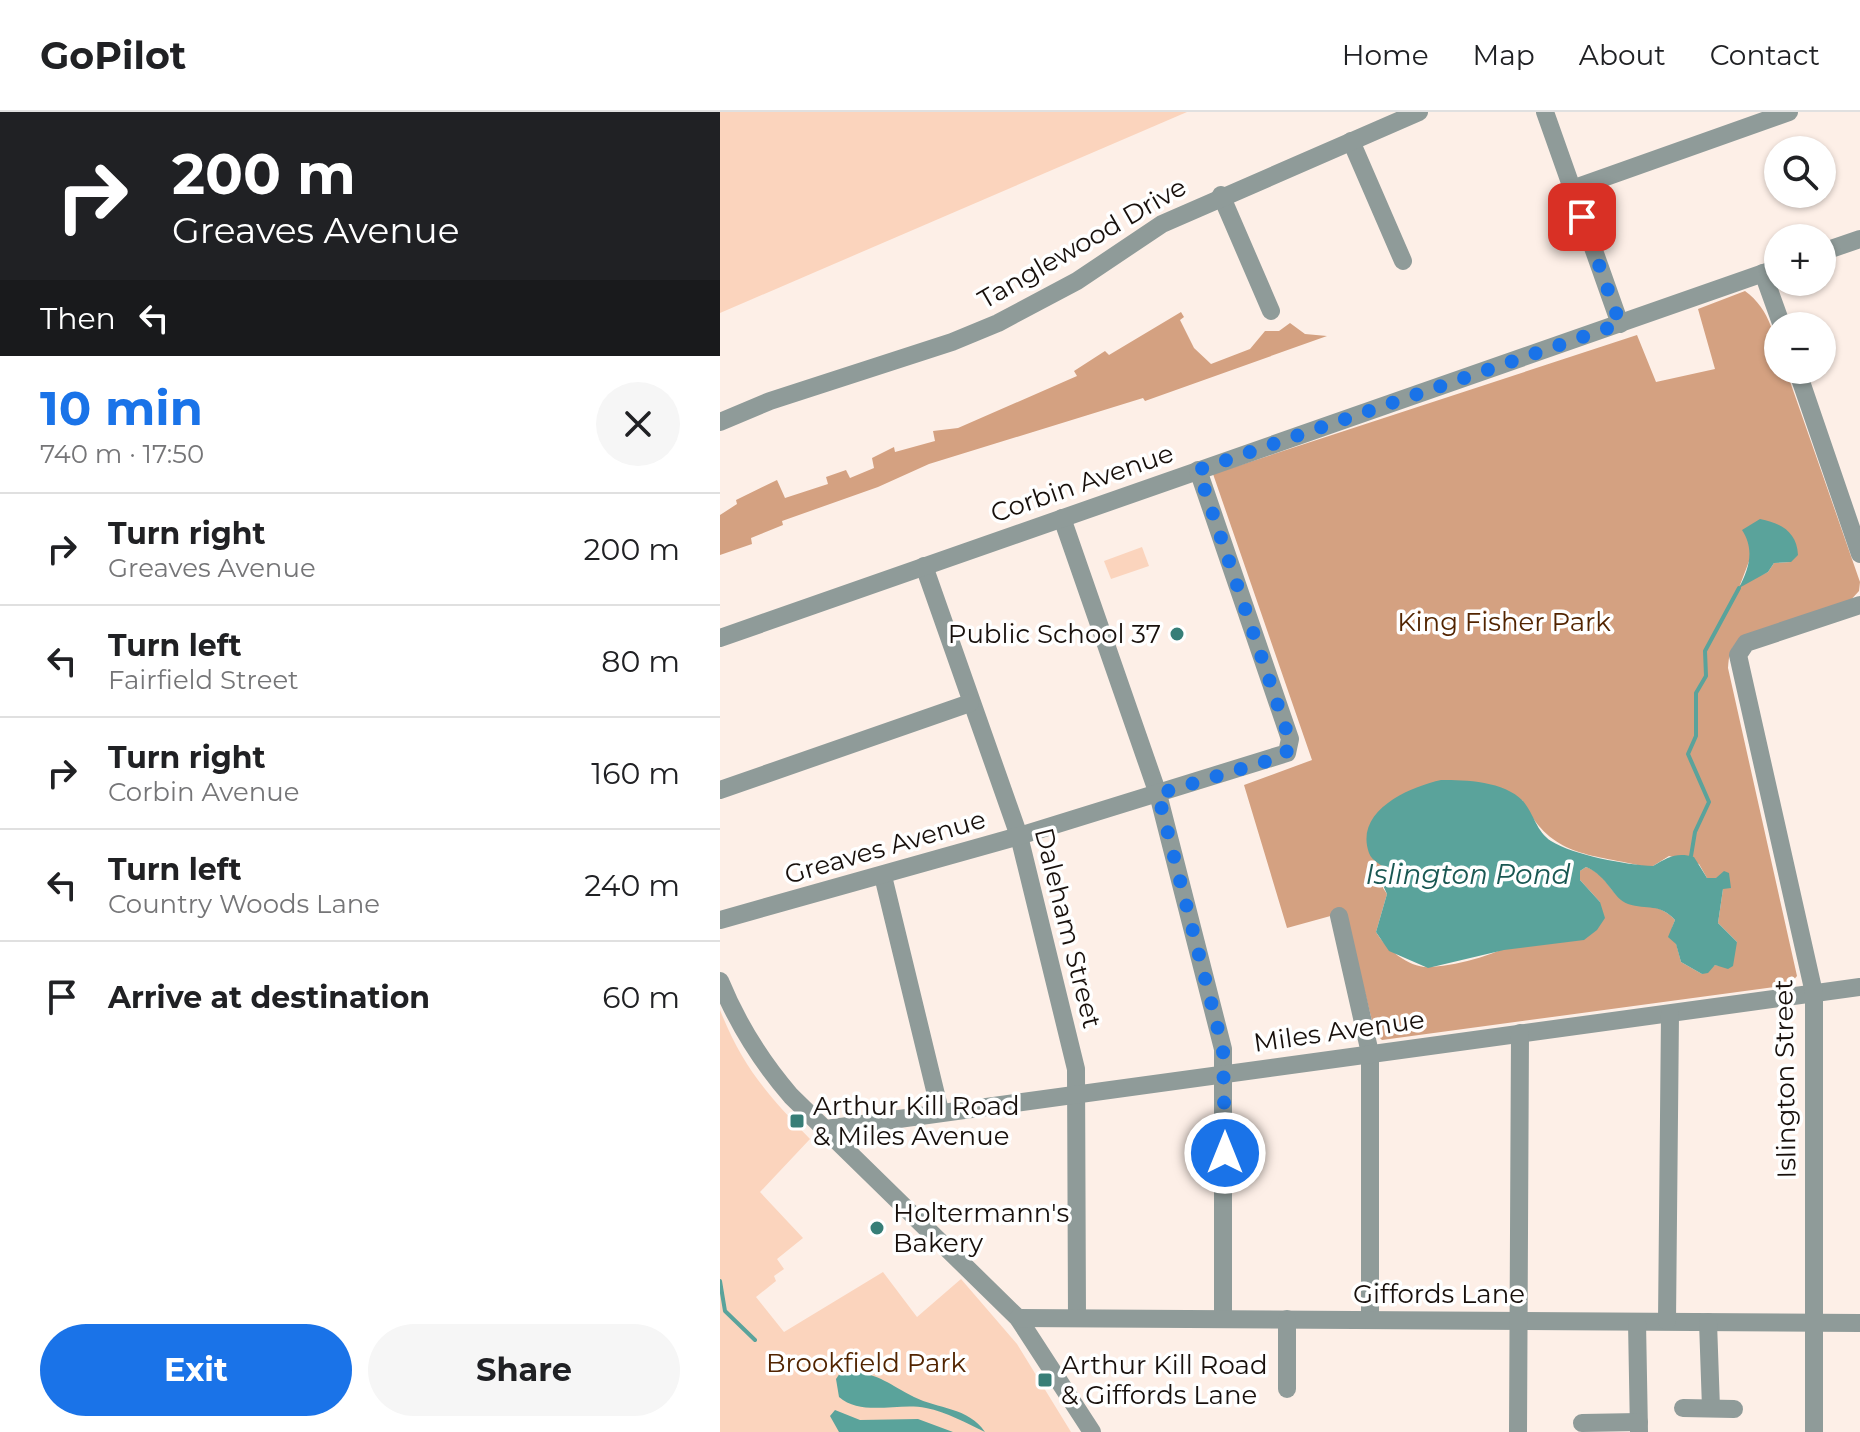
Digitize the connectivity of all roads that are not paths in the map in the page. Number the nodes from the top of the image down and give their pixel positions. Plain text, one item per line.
1 (1419, 112) edge
2 (1545, 112) edge
3 (1789, 112) edge
4 (1351, 141) junction
5 (1572, 189) junction
6 (1221, 195) junction
7 (1860, 239) edge
8 (1836, 247) edge
9 (1403, 261) dead end
10 (1764, 273) edge
11 (1271, 311) dead end
12 (1620, 324) junction
13 (1802, 384) edge
14 (720, 422) edge
15 (1198, 470) junction
16 (1062, 518) junction
17 (1860, 554) edge
18 (924, 566) junction
19 (1860, 605) edge
20 (720, 638) edge
21 (970, 703) junction
22 (720, 790) edge
23 (1158, 794) junction
24 (1019, 836) junction
25 (883, 876) junction
26 (1339, 916) dead end
27 (720, 920) edge
28 (720, 981) edge
29 (1860, 987) edge
30 (1814, 993) junction
31 (1670, 1014) junction
32 (1520, 1033) junction
33 (1370, 1053) junction
34 (1226, 1072) junction
35 (1079, 1092) junction
36 (940, 1111) junction
37 (826, 1129) junction
38 (1018, 1318) junction
39 (1077, 1318) junction
40 (1223, 1318) junction
41 (1287, 1319) junction
42 (1370, 1319) junction
43 (1519, 1320) junction
44 (1667, 1321) junction
45 (1637, 1322) junction
46 (1708, 1322) junction
47 (1813, 1323) junction
48 (1860, 1323) edge
49 (1287, 1389) dead end
50 (1683, 1408) dead end
51 (1711, 1408) junction
52 (1734, 1409) dead end
53 (1582, 1423) dead end
54 (1639, 1427) edge
55 (1092, 1432) edge
56 (1518, 1432) edge
57 (1814, 1432) edge

1 - 4 street, Tanglewood Drive
2 - 5 street
3 - 5 street
4 - 6 street, Tanglewood Drive
4 - 9 street
5 - 12 street
6 - 11 street
6 - 14 street, Tanglewood Drive
7 - 8 street
10 - 12 street, Corbin Avenue
12 - 15 street, Corbin Avenue
13 - 17 street
15 - 16 street, Corbin Avenue
15 - 23 street, Greaves Avenue
16 - 18 street, Corbin Avenue
16 - 23 street
18 - 20 street, Corbin Avenue
18 - 21 street, Daleham Street
19 - 30 street, Islington Street
21 - 22 street
21 - 24 street, Daleham Street
23 - 24 street, Greaves Avenue
23 - 34 street
24 - 25 street, Greaves Avenue
24 - 35 street, Daleham Street
25 - 27 street, Greaves Avenue
25 - 36 street
26 - 33 street
28 - 37 street
29 - 30 street, Miles Avenue
30 - 31 street, Miles Avenue
30 - 47 street, Islington Street
31 - 32 street, Miles Avenue
31 - 44 street
32 - 33 street, Miles Avenue
32 - 43 street
33 - 34 street, Miles Avenue
33 - 42 street
34 - 35 street, Miles Avenue
34 - 40 street
35 - 36 street, Miles Avenue
35 - 39 street, Daleham Street
36 - 37 street, Miles Avenue
37 - 38 street
38 - 39 street, Giffords Lane
38 - 55 street
39 - 40 street, Giffords Lane
40 - 41 street, Giffords Lane
41 - 42 street, Giffords Lane
41 - 49 street
42 - 43 street, Giffords Lane
43 - 45 street, Giffords Lane
43 - 56 street
44 - 45 street, Giffords Lane
44 - 46 street, Giffords Lane
45 - 54 street
46 - 47 street, Giffords Lane
46 - 51 street
47 - 48 street, Giffords Lane
47 - 57 street, Islington Street
50 - 51 street
51 - 52 street
53 - 54 street

